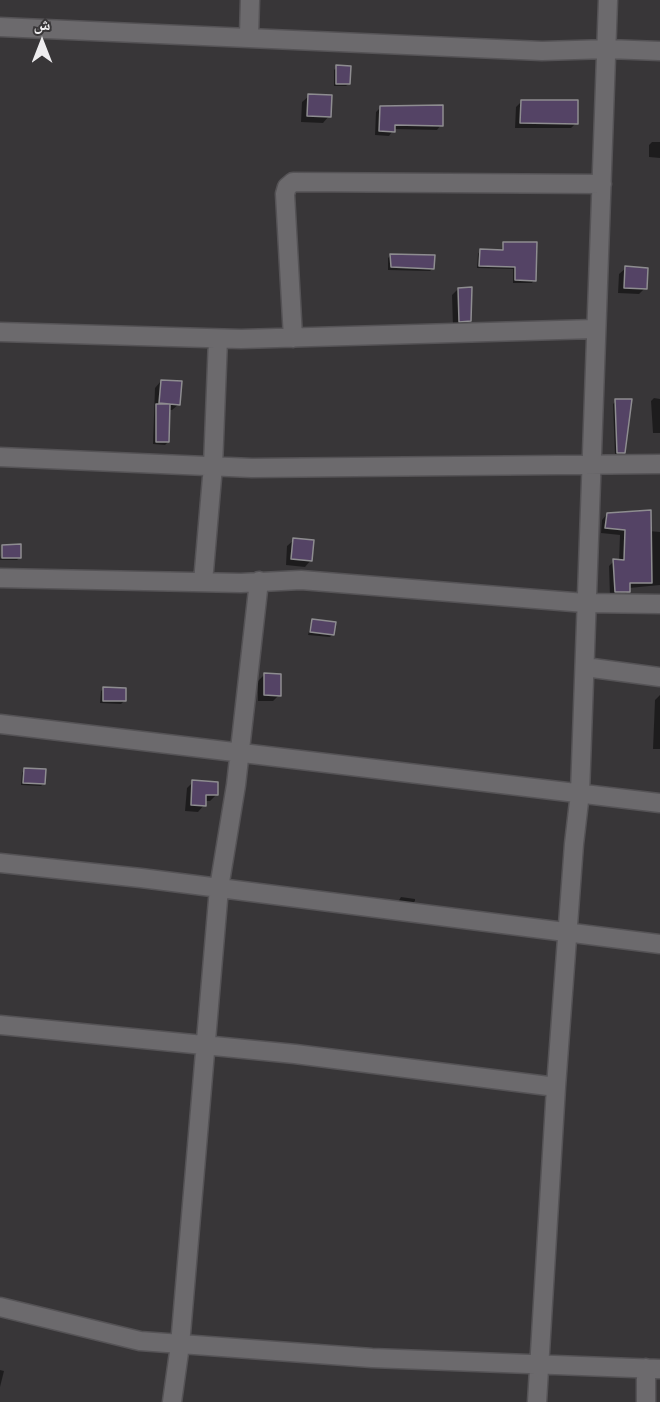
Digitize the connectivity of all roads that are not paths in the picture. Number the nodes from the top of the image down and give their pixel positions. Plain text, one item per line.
1 (250, 0) edge
2 (608, 0) edge
3 (0, 27) edge
4 (249, 36) junction
5 (608, 49) junction
6 (660, 51) edge
7 (602, 184) junction
8 (596, 329) junction
9 (0, 332) edge
10 (293, 338) junction
11 (218, 339) junction
12 (0, 457) edge
13 (660, 464) edge
14 (590, 465) junction
15 (213, 466) junction
16 (0, 578) edge
17 (259, 581) junction
18 (203, 582) junction
19 (585, 603) junction
20 (660, 604) edge
21 (585, 667) junction
22 (660, 677) edge
23 (0, 724) edge
24 (240, 751) junction
25 (580, 794) junction
26 (660, 803) edge
27 (0, 863) edge
28 (219, 888) junction
29 (567, 932) junction
30 (660, 944) edge
31 (0, 1025) edge
32 (205, 1045) junction
33 (556, 1087) junction
34 (0, 1308) edge
35 (180, 1345) junction
36 (539, 1365) junction
37 (653, 1369) edge
38 (172, 1402) edge
39 (537, 1402) edge
40 (646, 1402) edge

1 - 4 street
2 - 5 street
3 - 4 street
4 - 5 street
5 - 6 street
5 - 7 street
7 - 8 street
7 - 10 street
8 - 10 street
8 - 14 street
9 - 11 street
10 - 11 street
11 - 15 street
12 - 15 street
13 - 14 street
14 - 15 street
14 - 19 street
15 - 18 street
16 - 18 street
17 - 18 street
17 - 19 street
17 - 24 street
19 - 20 street
19 - 21 street
21 - 22 street
21 - 25 street
23 - 24 street
24 - 25 street
24 - 28 street
25 - 26 street
25 - 29 street
27 - 28 street
28 - 29 street
28 - 32 street
29 - 30 street
29 - 33 street
31 - 32 street
32 - 33 street
32 - 35 street
33 - 36 street
34 - 35 street
35 - 36 street
35 - 38 street
36 - 37 street
36 - 39 street
37 - 40 street

